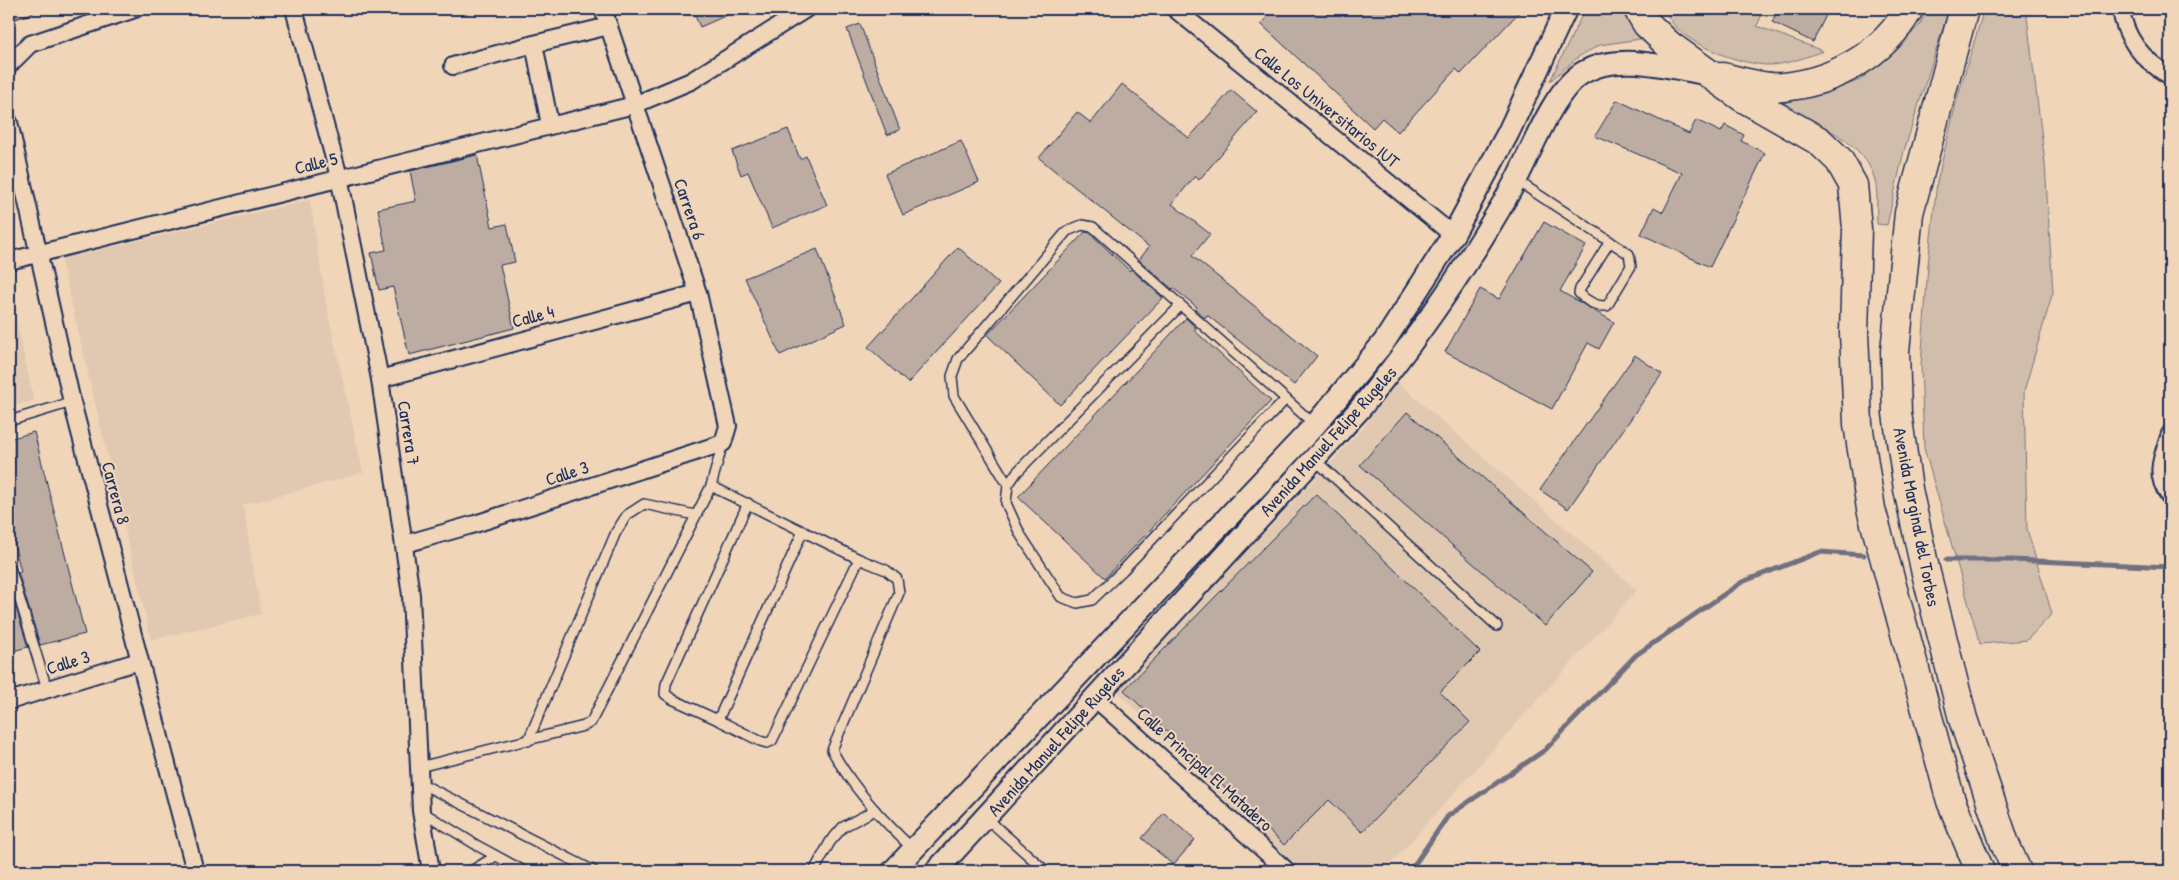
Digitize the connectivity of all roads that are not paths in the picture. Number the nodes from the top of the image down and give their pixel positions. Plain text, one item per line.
1 (29, 9) edge
2 (135, 9) edge
3 (294, 9) edge
4 (603, 9) edge
5 (806, 9) edge
6 (1175, 9) edge
7 (1638, 9) edge
8 (1909, 9) edge
9 (1964, 9) edge
10 (2121, 9) edge
11 (1563, 10) edge
12 (9, 15) edge
13 (609, 26) junction
14 (534, 44) junction
15 (9, 65) edge
16 (453, 66) dead end
17 (1711, 74) junction
18 (2170, 76) edge
19 (634, 105) junction
20 (9, 122) edge
21 (550, 125) junction
22 (339, 177) junction
23 (1516, 180) junction
24 (1453, 235) junction
25 (1610, 241) junction
26 (38, 255) junction
27 (9, 261) edge
28 (698, 293) junction
29 (1180, 306) junction
30 (380, 379) junction
31 (1286, 399) junction
32 (72, 402) junction
33 (9, 421) edge
34 (1315, 426) junction
35 (2170, 434) edge
36 (722, 443) junction
37 (1314, 459) junction
38 (1008, 485) junction
39 (711, 486) junction
40 (2170, 497) edge
41 (748, 503) junction
42 (695, 515) junction
43 (803, 531) junction
44 (405, 544) junction
45 (859, 559) junction
46 (9, 564) edge
47 (1496, 626) dead end
48 (139, 661) junction
49 (47, 690) junction
50 (1095, 698) junction
51 (9, 701) edge
52 (718, 720) junction
53 (528, 741) junction
54 (420, 775) junction
55 (875, 810) junction
56 (421, 811) junction
57 (986, 818) junction
58 (913, 849) junction
59 (496, 856) junction
60 (582, 869) edge
61 (196, 871) edge
62 (432, 871) edge
63 (471, 871) edge
64 (524, 871) edge
65 (594, 871) edge
66 (814, 871) edge
67 (893, 871) edge
68 (936, 871) edge
69 (1046, 871) edge
70 (1287, 871) edge
71 (1980, 871) edge
72 (2017, 871) edge

1 - 12 lane
2 - 15 street
3 - 22 street, Carrera 7
4 - 13 street, Carrera 6
5 - 19 street
6 - 24 street, Calle Los Universitarios IUT
7 - 17 highway, Avenida Marginal del Torbes
8 - 17 highway
9 - 72 highway, Avenida Marginal del Torbes
10 - 18 street
11 - 24 street, Avenida Manuel Felipe Rugeles
13 - 14 street
13 - 19 street, Carrera 6
14 - 16 street
14 - 21 street
17 - 23 street, Avenida Manuel Felipe Rugeles
17 - 71 highway, Avenida Marginal del Torbes
19 - 21 street, Calle 5
19 - 28 street, Carrera 6
20 - 26 street, Carrera 8
21 - 22 street, Calle 5
22 - 26 street, Calle 5
22 - 30 street, Carrera 7
23 - 25 lane
23 - 37 street, Avenida Manuel Felipe Rugeles
24 - 34 street, Avenida Manuel Felipe Rugeles
25 - 25 lane
26 - 27 street, Calle 5
26 - 32 street, Carrera 8
28 - 30 street, Calle 4
28 - 36 street, Carrera 6
29 - 31 lane
29 - 38 lane
29 - 38 lane
30 - 44 street, Carrera 7
31 - 34 lane
31 - 38 lane
32 - 33 lane
32 - 48 street, Carrera 8
34 - 58 street, Avenida Manuel Felipe Rugeles
35 - 40 street
36 - 39 lane
36 - 44 street, Calle 3
37 - 47 lane
37 - 50 street, Avenida Manuel Felipe Rugeles
39 - 41 lane
39 - 42 lane
41 - 43 lane
41 - 52 lane
42 - 53 lane
42 - 53 lane
43 - 45 lane
43 - 52 lane
44 - 54 street, Carrera 7
45 - 52 lane
45 - 55 lane
46 - 49 lane
48 - 49 street, Calle 3
48 - 61 street, Carrera 8
49 - 51 street, Calle 3
50 - 57 street, Avenida Manuel Felipe Rugeles
50 - 70 street, Calle Principal El Matadero
53 - 54 lane
54 - 56 street, Carrera 7
54 - 60 lane
55 - 58 lane
55 - 66 lane
56 - 59 lane
56 - 62 street, Carrera 7
57 - 68 street, Avenida Manuel Felipe Rugeles
57 - 69 lane
58 - 67 street, Avenida Manuel Felipe Rugeles
59 - 63 lane
59 - 64 lane
60 - 65 lane

